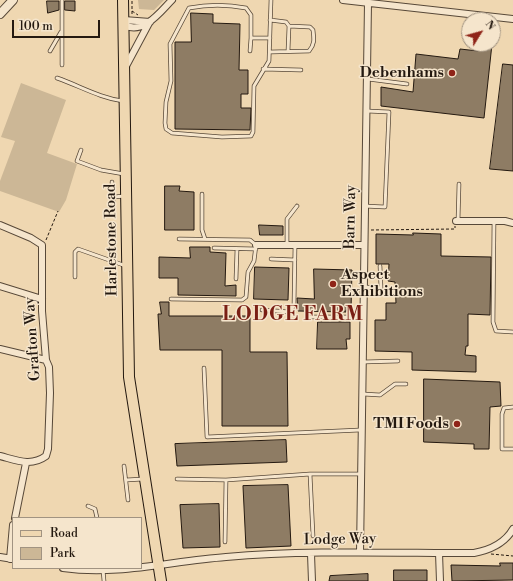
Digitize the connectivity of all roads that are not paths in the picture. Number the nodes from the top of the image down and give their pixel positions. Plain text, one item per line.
1 (13, 0) edge
2 (62, 0) edge
3 (123, 0) edge
4 (172, 0) edge
5 (271, 0) edge
6 (343, 0) edge
7 (416, 0) edge
8 (368, 3) junction
9 (415, 7) junction
10 (0, 14) edge
11 (461, 15) edge
12 (501, 19) edge
13 (513, 19) edge
14 (270, 20) junction
15 (124, 22) junction
16 (150, 22) junction
17 (289, 26) junction
18 (61, 32) junction
19 (251, 38) junction
20 (270, 38) junction
21 (50, 51) dead end
22 (250, 51) dead end
23 (288, 51) junction
24 (270, 52) junction
25 (62, 65) dead end
26 (125, 68) junction
27 (263, 69) junction
28 (301, 70) dead end
29 (58, 78) dead end
30 (367, 79) junction
31 (407, 84) dead end
32 (125, 102) junction
33 (366, 111) junction
34 (81, 150) dead end
35 (126, 174) junction
36 (112, 182) dead end
37 (458, 184) dead end
38 (202, 194) dead end
39 (126, 196) junction
40 (113, 197) junction
41 (296, 206) dead end
42 (364, 206) junction
43 (113, 210) dead end
44 (457, 221) joint
45 (494, 221) junction
46 (513, 223) edge
47 (0, 225) edge
48 (179, 239) dead end
49 (205, 239) junction
50 (363, 245) junction
51 (287, 246) junction
52 (296, 246) junction
53 (256, 247) junction
54 (214, 248) dead end
55 (237, 249) junction
56 (271, 259) dead end
57 (295, 260) junction
58 (380, 266) dead end
59 (127, 267) junction
60 (75, 277) dead end
61 (236, 279) dead end
62 (0, 286) edge
63 (363, 287) junction
64 (42, 299) junction
65 (171, 299) dead end
66 (262, 310) dead end
67 (310, 316) dead end
68 (362, 317) junction
69 (513, 332) edge
70 (0, 349) edge
71 (46, 360) junction
72 (398, 361) dead end
73 (362, 362) junction
74 (204, 368) dead end
75 (406, 384) dead end
76 (361, 394) junction
77 (513, 407) edge
78 (360, 430) junction
79 (513, 450) edge
80 (0, 456) edge
81 (26, 463) junction
82 (124, 466) dead end
83 (310, 474) junction
84 (360, 474) junction
85 (144, 479) junction
86 (177, 479) dead end
87 (126, 480) junction
88 (226, 480) junction
89 (128, 500) dead end
90 (88, 506) dead end
91 (14, 517) edge
92 (97, 517) edge
93 (513, 528) edge
94 (313, 536) dead end
95 (12, 542) edge
96 (225, 542) dead end
97 (360, 552) junction
98 (439, 553) junction
99 (311, 554) junction
100 (0, 557) edge
101 (11, 559) edge
102 (159, 566) junction
103 (142, 567) edge
104 (103, 569) edge
105 (104, 581) edge
106 (161, 581) edge
107 (312, 581) edge
108 (440, 581) edge

1 - 10 street
2 - 18 lane
3 - 15 main road, Harlestone Road
4 - 16 street
5 - 14 lane
6 - 8 street
7 - 9 street
8 - 9 street
8 - 30 street, Barn Way
9 - 11 street
12 - 13 street
14 - 17 lane
14 - 20 lane
15 - 16 street
15 - 26 main road, Harlestone Road
16 - 26 street
17 - 23 lane
17 - 23 lane
18 - 21 lane
18 - 25 lane
19 - 20 lane
19 - 22 lane
19 - 27 lane
20 - 24 lane
23 - 24 lane
24 - 27 lane
26 - 32 main road, Harlestone Road
27 - 28 lane
29 - 32 lane
30 - 31 lane
30 - 33 street, Barn Way
32 - 35 main road, Harlestone Road
33 - 42 street, Barn Way
33 - 42 lane
34 - 35 lane
35 - 39 main road, Harlestone Road
36 - 40 lane
37 - 44 lane
38 - 49 lane
39 - 40 lane
39 - 59 main road, Harlestone Road
40 - 43 lane
41 - 51 lane
42 - 50 street, Barn Way
44 - 45 street
45 - 46 street
45 - 69 lane
47 - 64 street, Grafton Way
48 - 49 lane
49 - 53 lane
50 - 52 street
50 - 63 street, Barn Way
51 - 52 street
51 - 53 street
52 - 57 lane
53 - 55 lane
53 - 65 lane
54 - 55 lane
55 - 61 lane
56 - 57 lane
57 - 66 lane
58 - 63 lane
59 - 60 lane
59 - 85 main road, Harlestone Road
62 - 64 street
63 - 68 street, Barn Way
64 - 71 street, Grafton Way
67 - 68 lane
68 - 73 street, Barn Way
70 - 71 street
71 - 81 street, Grafton Way
72 - 73 lane
73 - 76 street, Barn Way
74 - 78 lane
75 - 76 lane
76 - 78 street, Barn Way
77 - 79 lane
78 - 84 street, Barn Way
80 - 81 street
81 - 91 street
82 - 87 lane
83 - 84 lane
83 - 88 lane
83 - 94 lane
84 - 97 street, Barn Way
85 - 87 lane
85 - 102 main road, Harlestone Road
86 - 88 lane
87 - 89 lane
88 - 96 lane
90 - 92 lane
93 - 98 street, Lodge Way
95 - 101 street
97 - 98 street, Lodge Way
97 - 99 street, Lodge Way
98 - 108 street
99 - 102 street, Lodge Way
99 - 107 street
100 - 101 street
102 - 103 street, Lodge Way
102 - 106 main road, Harlestone Road
104 - 105 lane

